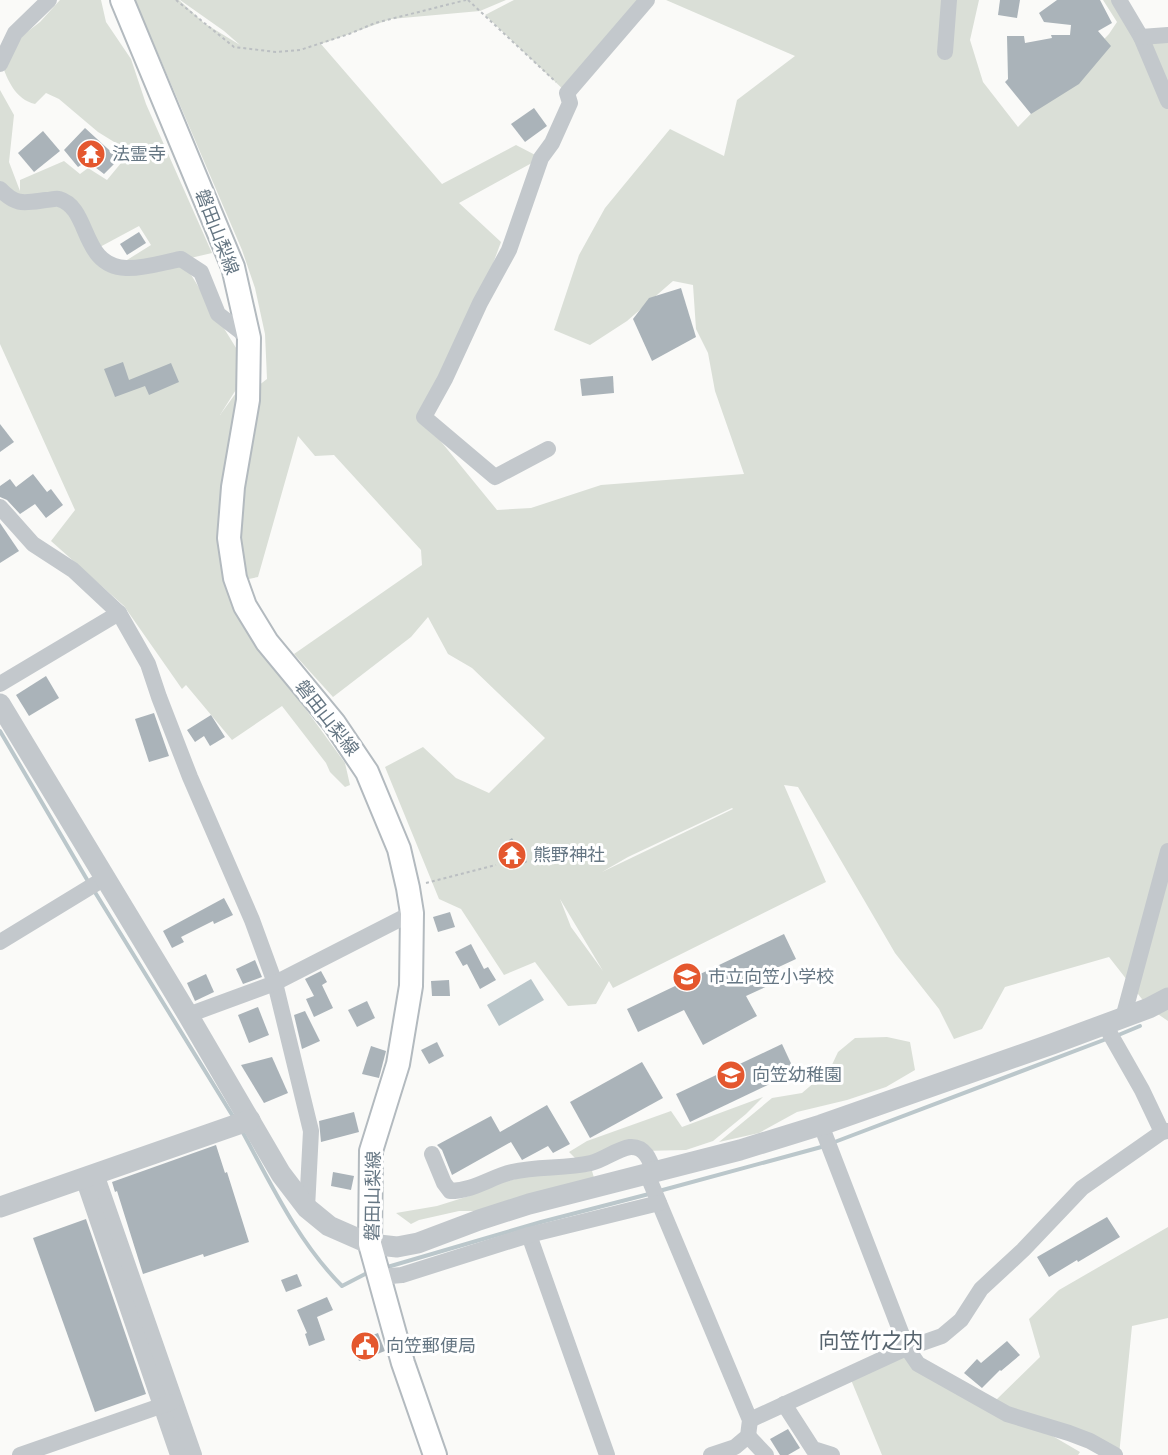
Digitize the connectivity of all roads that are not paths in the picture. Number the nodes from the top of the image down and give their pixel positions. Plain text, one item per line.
1 (49, 0) edge
2 (122, 0) edge
3 (646, 0) edge
4 (949, 0) edge
5 (1119, 0) edge
6 (1168, 35) edge
7 (1141, 37) junction
8 (945, 52) dead end
9 (0, 64) edge
10 (1168, 101) edge
11 (0, 189) edge
12 (249, 338) junction
13 (548, 449) dead end
14 (0, 507) edge
15 (119, 613) junction
16 (0, 684) edge
17 (0, 704) edge
18 (1168, 852) edge
19 (105, 878) junction
20 (412, 913) junction
21 (0, 942) edge
22 (275, 983) junction
23 (1168, 998) edge
24 (188, 1015) junction
25 (1114, 1022) junction
26 (250, 1120) junction
27 (820, 1125) junction
28 (1165, 1132) edge
29 (432, 1154) dead end
30 (650, 1173) junction
31 (90, 1176) junction
32 (660, 1203) junction
33 (0, 1207) edge
34 (307, 1208) junction
35 (529, 1235) junction
36 (370, 1244) junction
37 (379, 1276) junction
38 (907, 1348) junction
39 (168, 1403) junction
40 (784, 1404) junction
41 (749, 1428) junction
42 (808, 1452) edge
43 (20, 1455) edge
44 (178, 1455) edge
45 (194, 1455) edge
46 (435, 1455) edge
47 (607, 1455) edge
48 (711, 1455) edge
49 (766, 1455) edge
50 (832, 1455) edge
51 (1114, 1455) edge

1 - 9 street
2 - 12 main road, 磐田山梨線
3 - 13 street
4 - 8 street
5 - 7 street
6 - 7 street
7 - 10 street
11 - 12 street
12 - 20 main road, 磐田山梨線
14 - 15 street
15 - 16 street
15 - 22 street
17 - 19 street
18 - 25 street
19 - 21 street
19 - 24 street
20 - 22 street
20 - 36 main road, 磐田山梨線
22 - 24 street
22 - 34 street
23 - 25 street
24 - 26 street
25 - 27 street
25 - 28 street
26 - 31 street
26 - 34 street
27 - 30 street
27 - 38 street
28 - 38 street
29 - 30 street
30 - 32 street
30 - 36 street
31 - 33 street
31 - 39 street
32 - 35 street
32 - 41 street
34 - 36 street
35 - 37 street
35 - 47 street
36 - 37 main road, 磐田山梨線
37 - 46 main road, 磐田山梨線
38 - 40 street
38 - 51 street
39 - 43 street
39 - 44 street
39 - 45 street
40 - 41 street
40 - 42 street
41 - 48 street
41 - 49 street
42 - 50 street

